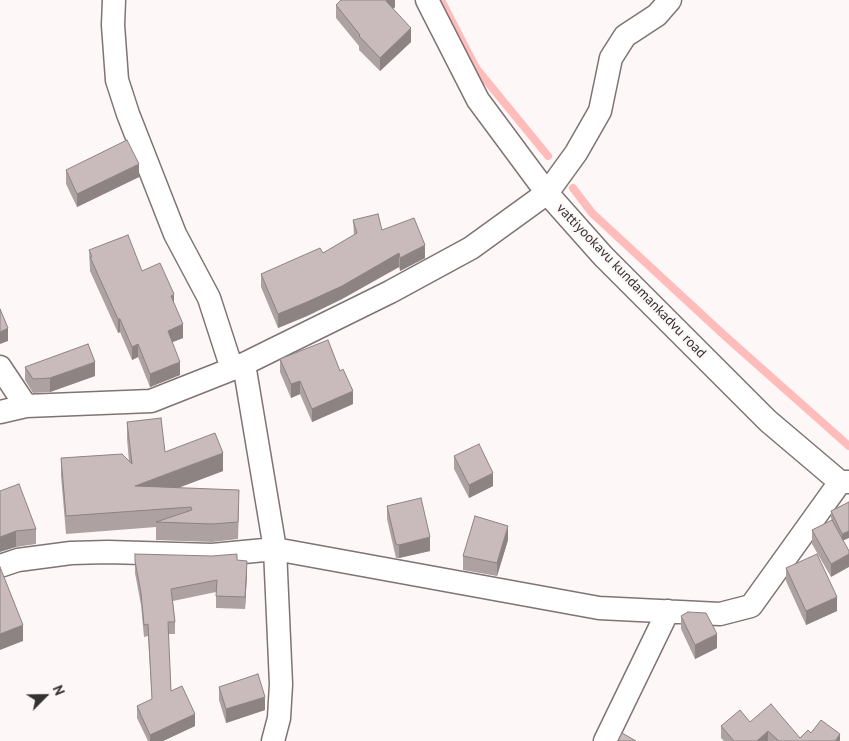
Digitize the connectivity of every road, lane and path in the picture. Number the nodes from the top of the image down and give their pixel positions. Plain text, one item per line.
1 (114, 0) edge
2 (427, 0) edge
3 (670, 0) edge
4 (547, 193) junction
5 (0, 367) edge
6 (238, 367) junction
7 (26, 406) junction
8 (0, 412) edge
9 (844, 482) edge
10 (275, 548) junction
11 (0, 566) edge
12 (668, 611) junction
13 (273, 741) edge
14 (605, 741) edge

1 - 6 street
2 - 4 street, vattiyookavu kundamankadvu road
3 - 4 street
4 - 6 street
4 - 9 street, vattiyookavu kundamankadvu road
5 - 7 street
6 - 7 street
6 - 10 street
7 - 8 street
9 - 12 street
10 - 11 street
10 - 12 street
10 - 13 street
12 - 14 street

